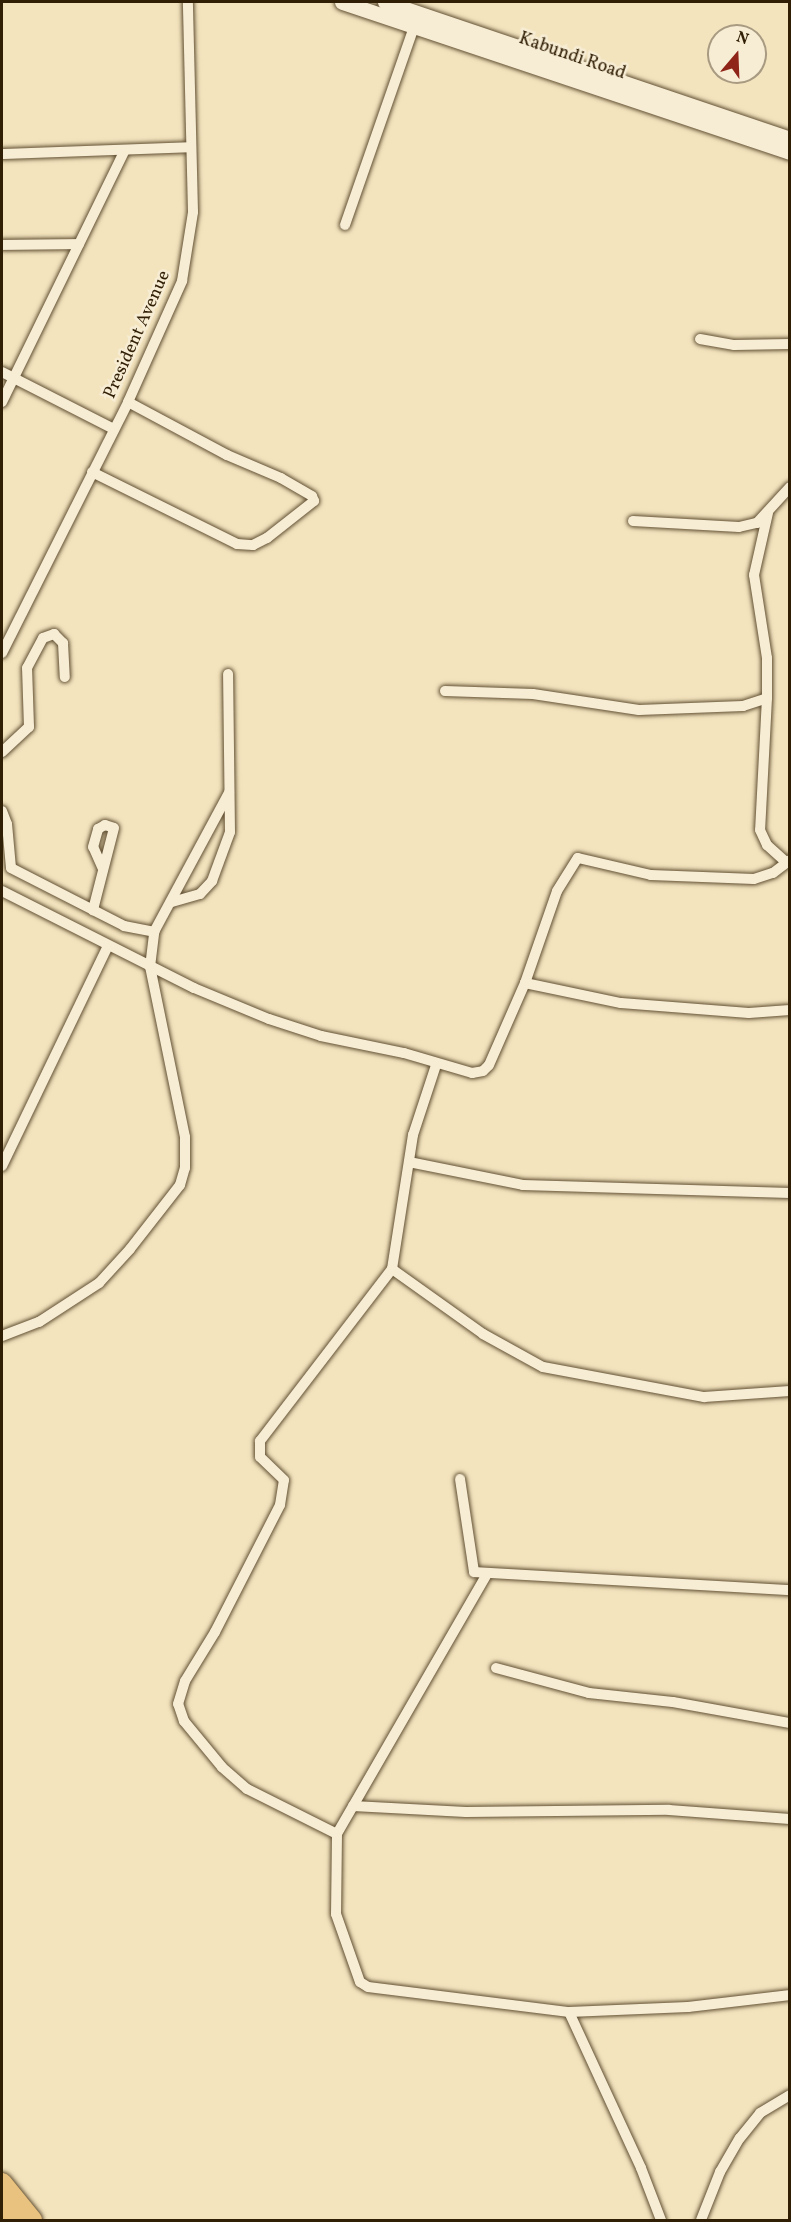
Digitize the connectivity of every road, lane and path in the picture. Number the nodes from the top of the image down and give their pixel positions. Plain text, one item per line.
1 (188, 2) edge
2 (342, 2) edge
3 (384, 2) edge
4 (417, 18) junction
5 (789, 139) edge
6 (191, 147) junction
7 (125, 150) junction
8 (789, 152) edge
9 (2, 154) edge
10 (345, 225) dead end
11 (79, 244) junction
12 (2, 245) edge
13 (700, 339) dead end
14 (789, 344) edge
15 (2, 372) edge
16 (13, 378) junction
17 (2, 402) edge
18 (128, 402) junction
19 (114, 429) junction
20 (92, 472) junction
21 (789, 487) edge
22 (768, 513) junction
23 (633, 521) dead end
24 (2, 653) edge
25 (228, 674) dead end
26 (65, 677) dead end
27 (446, 691) dead end
28 (767, 698) junction
29 (2, 752) edge
30 (229, 793) junction
31 (2, 811) edge
32 (788, 861) edge
33 (103, 869) dead end
34 (2, 891) edge
35 (172, 902) junction
36 (93, 910) junction
37 (154, 932) junction
38 (108, 946) junction
39 (150, 967) junction
40 (525, 983) junction
41 (789, 1010) edge
42 (436, 1065) junction
43 (409, 1162) junction
44 (2, 1166) edge
45 (789, 1193) edge
46 (392, 1269) junction
47 (2, 1336) edge
48 (789, 1391) edge
49 (460, 1479) dead end
50 (487, 1574) junction
51 (789, 1590) edge
52 (496, 1668) dead end
53 (789, 1723) edge
54 (353, 1806) junction
55 (789, 1819) edge
56 (337, 1834) junction
57 (789, 1995) edge
58 (569, 2012) junction
59 (789, 2095) edge
60 (2, 2183) edge
61 (2, 2203) edge
62 (13, 2220) edge
63 (32, 2220) edge
64 (661, 2220) edge
65 (701, 2220) edge

1 - 6 street, President Avenue
2 - 4 street, Kabundi Road
3 - 4 street, Kabundi Road
4 - 5 street, Kabundi Road
4 - 8 street, Kabundi Road
4 - 10 street
6 - 7 street
6 - 18 street, President Avenue
7 - 9 street
7 - 11 street
11 - 12 street
11 - 16 street
13 - 14 street
15 - 16 street
16 - 17 street
16 - 19 street
18 - 19 street, President Avenue
18 - 20 street
19 - 20 street, President Avenue
20 - 24 street, President Avenue
21 - 22 street
22 - 23 street
22 - 28 street
25 - 30 street
26 - 29 street
27 - 28 street
28 - 32 street
30 - 35 street
30 - 35 street
31 - 36 street
32 - 40 street
33 - 36 street
34 - 38 street
35 - 37 street
36 - 37 street
37 - 39 street
38 - 39 street
38 - 44 street
39 - 42 street
39 - 47 street
40 - 41 street
40 - 42 street
42 - 43 street
43 - 45 street
43 - 46 street
46 - 48 street
46 - 56 street
49 - 50 street
50 - 51 street
50 - 54 street
52 - 53 street
54 - 55 street
54 - 56 street
56 - 58 street
57 - 58 street
58 - 64 street
59 - 65 street
60 - 63 highway
61 - 62 highway

